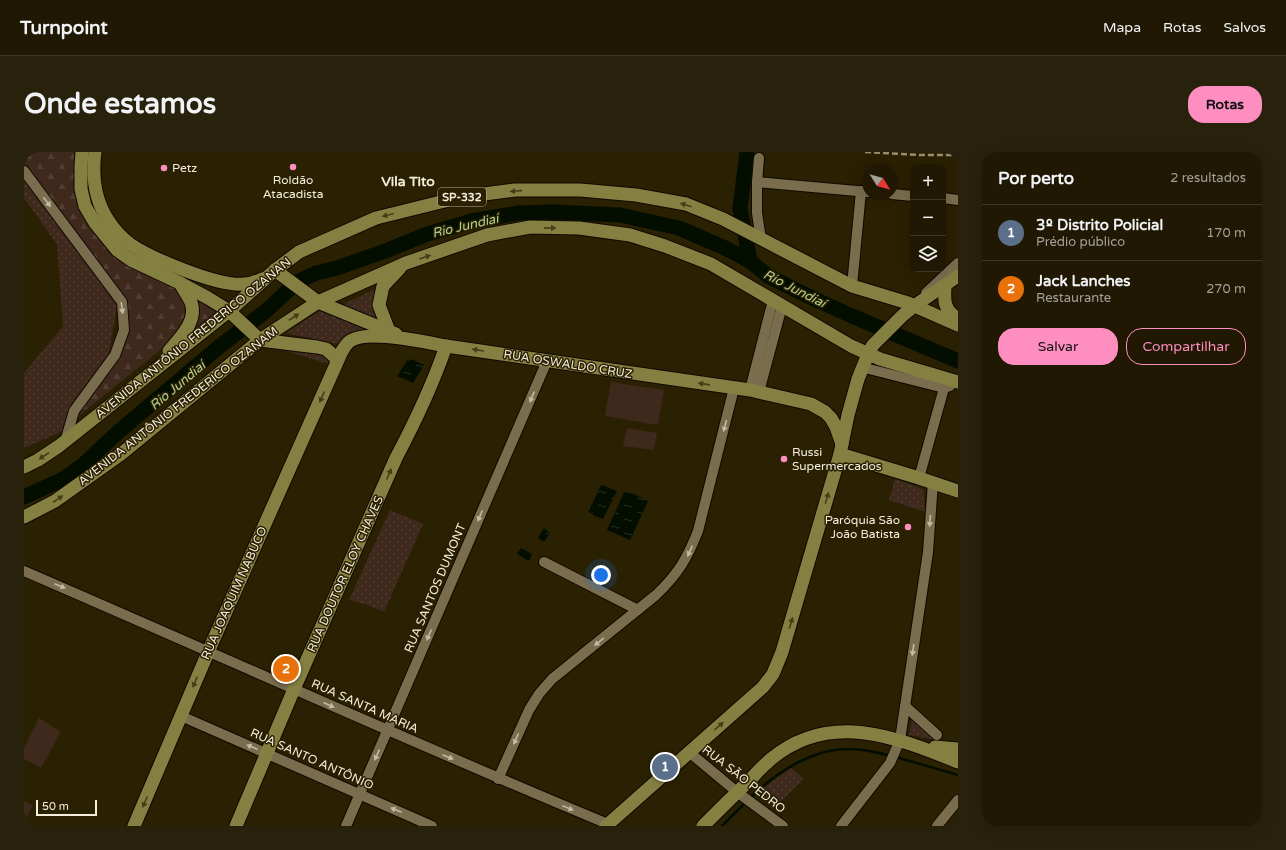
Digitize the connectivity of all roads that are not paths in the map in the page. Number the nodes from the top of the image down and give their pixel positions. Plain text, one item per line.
1 (82, 152) edge
2 (94, 152) edge
3 (759, 158) dead end
4 (24, 171) edge
5 (757, 182) junction
6 (862, 191) edge
7 (898, 195) edge
8 (910, 196) edge
9 (946, 198) edge
10 (863, 200) edge
11 (958, 200) edge
12 (756, 236) junction
13 (406, 263) junction
14 (958, 263) edge
15 (170, 272) junction
16 (275, 275) junction
17 (958, 276) edge
18 (180, 283) junction
19 (852, 286) junction
20 (946, 286) junction
21 (318, 302) junction
22 (777, 303) junction
23 (914, 306) junction
24 (233, 314) junction
25 (958, 319) edge
26 (958, 325) edge
27 (388, 331) junction
28 (258, 338) junction
29 (409, 338) junction
30 (446, 346) junction
31 (874, 352) junction
32 (338, 361) junction
33 (547, 361) junction
34 (869, 369) junction
35 (150, 374) junction
36 (858, 379) junction
37 (958, 382) edge
38 (958, 386) edge
39 (734, 388) junction
40 (944, 388) junction
41 (754, 391) junction
42 (65, 442) junction
43 (841, 449) junction
44 (24, 467) edge
45 (919, 478) junction
46 (932, 482) junction
47 (958, 491) edge
48 (24, 517) edge
49 (544, 562) dead end
50 (24, 571) edge
51 (638, 610) junction
52 (208, 651) junction
53 (294, 689) junction
54 (905, 706) junction
55 (181, 716) junction
56 (388, 731) junction
57 (937, 735) dead end
58 (899, 744) junction
59 (917, 745) junction
60 (958, 749) edge
61 (689, 752) junction
62 (266, 753) junction
63 (958, 762) edge
64 (498, 779) junction
65 (360, 794) junction
66 (741, 794) junction
67 (958, 800) edge
68 (607, 825) edge
69 (134, 826) edge
70 (236, 826) edge
71 (346, 826) edge
72 (432, 826) edge
73 (703, 826) edge
74 (783, 826) edge
75 (841, 826) edge
76 (937, 826) edge

1 - 15 main road
2 - 15 main road
3 - 5 street
4 -> 42 street
5 - 6 street
5 - 12 street
7 - 8 street
9 - 11 street
10 - 19 street
12 -> 16 main road, AVENIDA ANTÔNIO FREDERICO OZANAN / SP-332
12 - 19 main road, SP-332
13 - 21 main road, AVENIDA ANTÔNIO FREDERICO OZANAM
13 -> 22 main road, AVENIDA ANTÔNIO FREDERICO OZANAM
13 - 27 main road
14 - 23 street
15 - 16 main road
15 - 18 main road
16 - 21 main road
16 - 24 main road, AVENIDA ANTÔNIO FREDERICO OZANAN / SP-332
17 - 20 main road
18 - 24 main road
18 - 35 main road
19 - 23 main road, SP-332
20 - 23 main road
20 - 25 main road
21 - 27 main road
28 -> 21 main road, AVENIDA ANTÔNIO FREDERICO OZANAM
22 - 31 main road, AVENIDA ANTÔNIO FREDERICO OZANAM
22 - 41 street
23 - 26 main road, SP-332
23 - 31 main road
24 - 28 main road
24 - 35 main road, AVENIDA ANTÔNIO FREDERICO OZANAN / SP-332
27 - 29 main road
28 - 32 main road
48 -> 28 main road, AVENIDA ANTÔNIO FREDERICO OZANAM
29 - 30 main road, RUA OSWALDO CRUZ
29 - 32 main road, RUA OSWALDO CRUZ
33 -> 30 main road, RUA OSWALDO CRUZ
53 -> 30 main road, RUA DOUTOR ELOY CHAVES
31 - 34 main road
31 - 36 main road
31 - 37 main road, AVENIDA ANTÔNIO FREDERICO OZANAM
32 -> 52 main road, RUA JOAQUIM NABUCO
39 -> 33 main road, RUA OSWALDO CRUZ
33 -> 56 street, RUA SANTOS DUMONT
34 - 36 main road
34 - 40 street
35 - 42 main road, AVENIDA ANTÔNIO FREDERICO OZANAN / SP-332
36 - 43 main road
38 - 40 street
39 - 41 main road, RUA OSWALDO CRUZ
39 -> 51 street
40 - 45 street
41 - 43 main road, RUA OSWALDO CRUZ
42 -> 44 main road, AVENIDA ANTÔNIO FREDERICO OZANAN / SP-332
43 - 45 main road
61 -> 43 main road
45 - 46 main road
46 - 47 main road
46 -> 54 street
49 - 51 street
50 -> 52 street, RUA SANTA MARIA
51 -> 64 street
52 - 53 street, RUA SANTA MARIA
52 -> 55 main road, RUA JOAQUIM NABUCO
53 -> 56 street, RUA SANTA MARIA
53 - 62 main road, RUA DOUTOR ELOY CHAVES
54 - 57 street
54 - 58 street
62 -> 55 street, RUA SANTO ANTÔNIO
55 -> 69 main road, RUA JOAQUIM NABUCO
56 -> 64 street, RUA SANTA MARIA
56 -> 65 street, RUA SANTOS DUMONT
58 - 59 main road
58 - 66 main road
58 - 75 street
59 - 60 main road
59 - 63 main road
61 - 66 street, RUA SÃO PEDRO
61 - 68 main road
62 - 65 street, RUA SANTO ANTÔNIO
62 - 70 main road, RUA DOUTOR ELOY CHAVES
64 -> 68 street, RUA SANTA MARIA
65 - 71 street, RUA SANTOS DUMONT
72 -> 65 street, RUA SANTO ANTÔNIO
66 - 73 main road
66 - 74 street, RUA SÃO PEDRO
67 - 76 street

